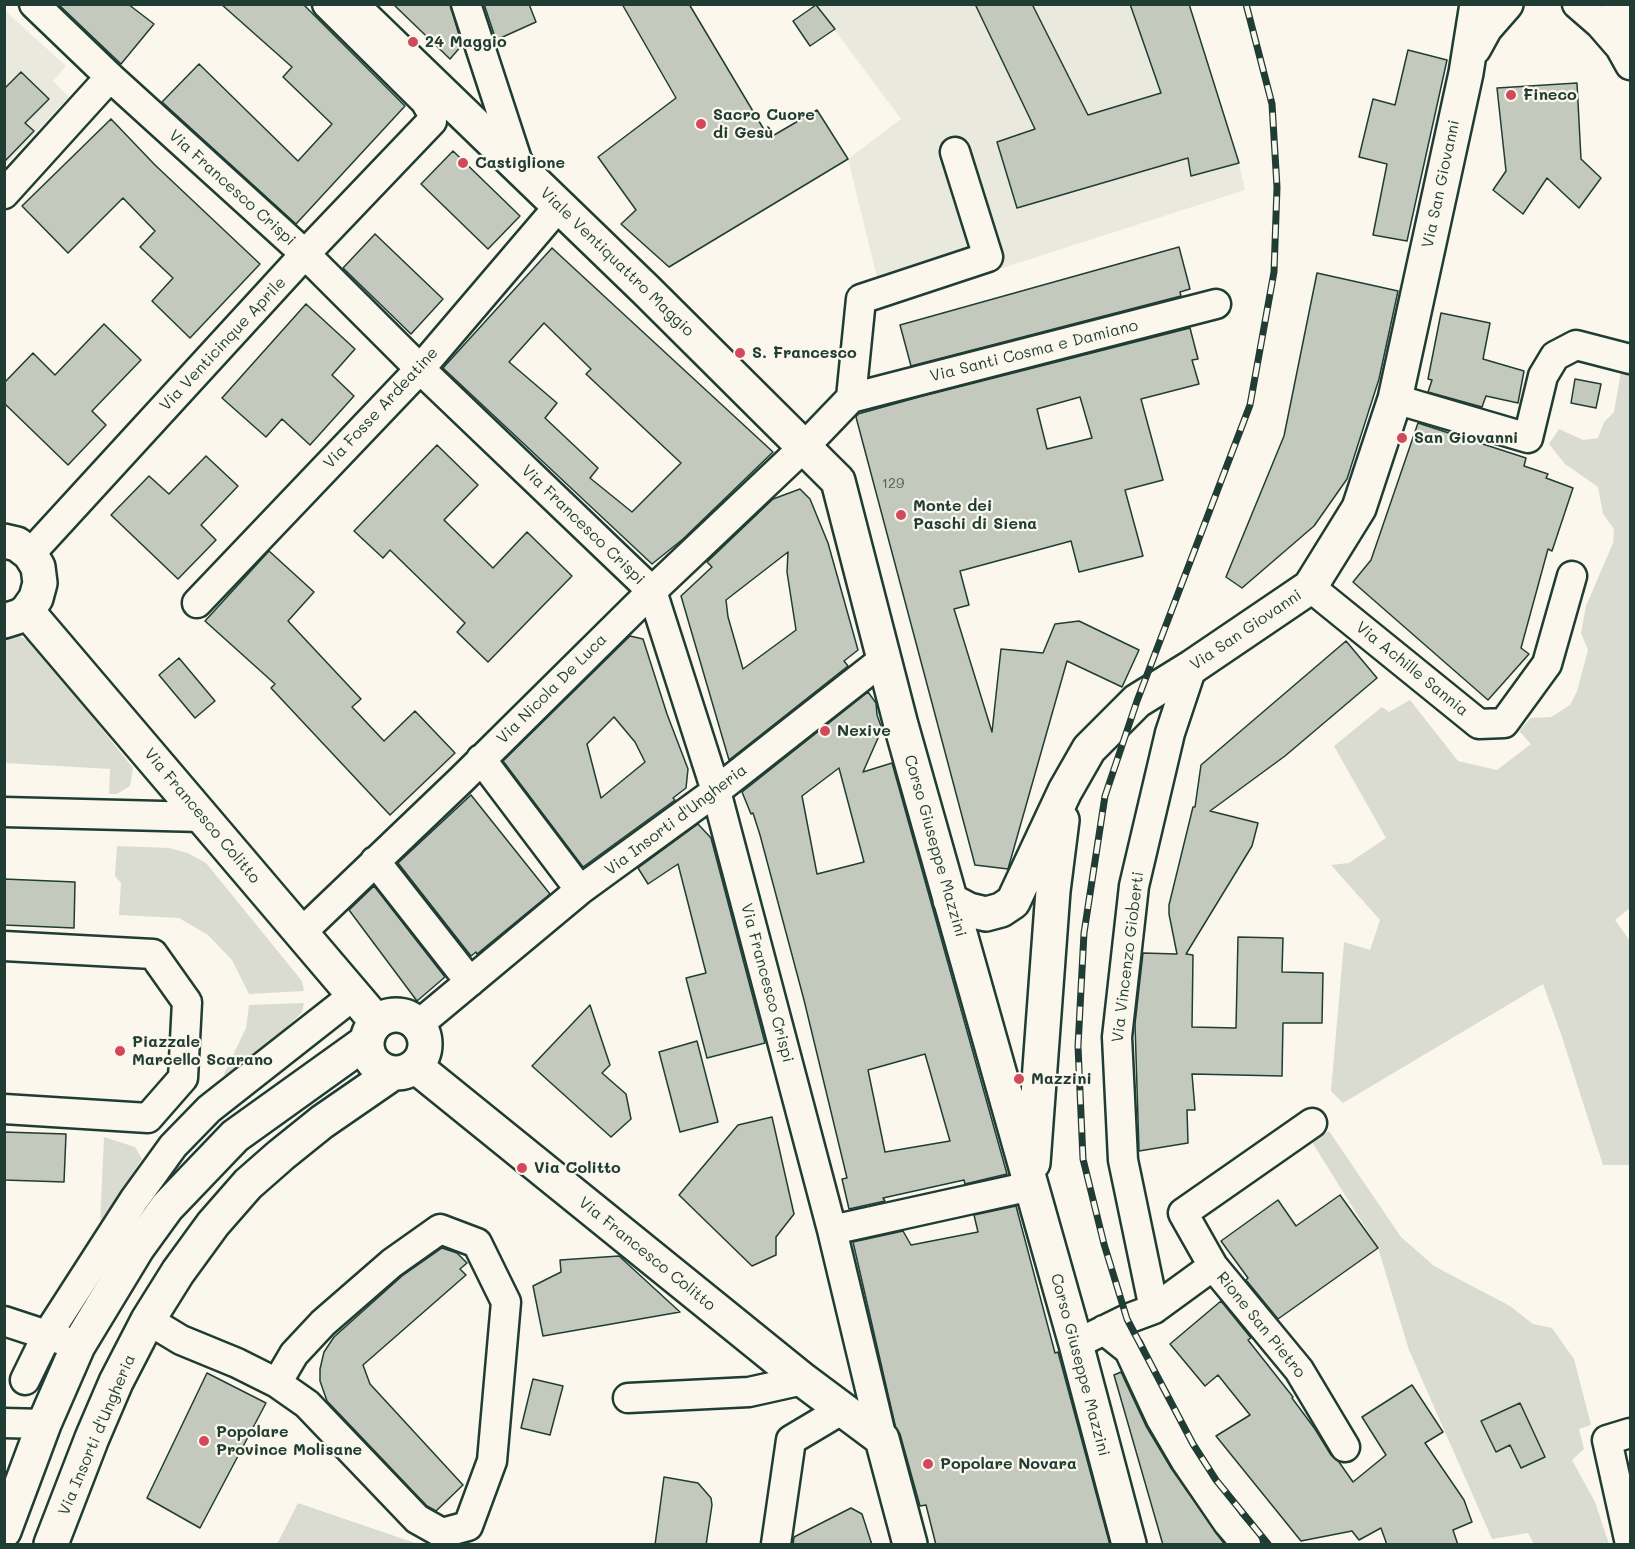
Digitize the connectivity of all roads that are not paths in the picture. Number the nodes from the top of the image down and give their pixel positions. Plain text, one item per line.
1 (34, 4) edge
2 (327, 4) edge
3 (350, 4) edge
4 (466, 4) edge
5 (1477, 4) edge
6 (1506, 4) edge
7 (1577, 4) edge
8 (1616, 4) edge
9 (1630, 36) edge
10 (1630, 65) edge
11 (1466, 73) junction
12 (110, 77) junction
13 (418, 137) junction
14 (955, 152) dead end
15 (519, 166) junction
16 (4, 194) edge
17 (559, 206) junction
18 (305, 254) junction
19 (1216, 304) dead end
20 (1630, 359) edge
21 (420, 369) junction
22 (851, 398) junction
23 (1395, 399) junction
24 (804, 447) junction
25 (14, 543) edge
26 (1572, 576) dead end
27 (1310, 587) junction
28 (652, 591) junction
29 (197, 603) dead end
30 (16, 616) edge
31 (884, 659) junction
32 (1192, 667) junction
33 (481, 759) junction
34 (716, 791) junction
35 (1065, 791) junction
36 (4, 812) edge
37 (202, 817) junction
38 (375, 861) junction
39 (580, 891) junction
40 (950, 900) junction
41 (301, 933) junction
42 (4, 946) edge
43 (470, 982) junction
44 (354, 995) junction
45 (418, 1025) junction
46 (371, 1032) junction
47 (404, 1070) junction
48 (183, 1078) junction
49 (4, 1109) edge
50 (209, 1109) junction
51 (148, 1118) junction
52 (1312, 1123) dead end
53 (235, 1136) junction
54 (173, 1146) junction
55 (197, 1173) junction
56 (1031, 1186) junction
57 (832, 1230) junction
58 (1213, 1266) junction
59 (1154, 1309) junction
60 (148, 1320) junction
61 (4, 1321) edge
62 (47, 1335) junction
63 (1090, 1337) junction
64 (78, 1346) junction
65 (15, 1376) edge
66 (803, 1380) junction
67 (277, 1383) junction
68 (59, 1390) junction
69 (628, 1398) dead end
70 (843, 1409) junction
71 (4, 1424) edge
72 (44, 1424) junction
73 (1630, 1433) edge
74 (882, 1439) junction
75 (1345, 1447) dead end
76 (4, 1531) edge
77 (51, 1545) edge
78 (776, 1545) edge
79 (910, 1545) edge
80 (1129, 1545) edge
81 (1246, 1545) edge
82 (1630, 1545) edge

1 - 12 street, Via Francesco Crispi
2 - 13 street
3 - 15 main road, Viale Ventiquattro Maggio
4 - 15 street
5 - 11 main road, Via San Giovanni
6 - 11 main road, Via San Giovanni
7 - 10 street
8 - 9 street
11 - 23 main road, Via San Giovanni
12 - 16 street
12 - 18 street, Via Francesco Crispi
13 - 15 street
13 - 18 street, Via Venticinque Aprile
14 - 22 street
15 - 17 main road, Viale Ventiquattro Maggio
17 - 21 street, Via Fosse Ardeatine
17 - 24 main road, Viale Ventiquattro Maggio
18 - 21 street, Via Francesco Crispi
18 - 25 street, Via Venticinque Aprile
19 - 22 street, Via Santi Cosma e Damiano
20 - 23 street
21 - 28 street, Via Francesco Crispi
21 - 29 street, Via Fosse Ardeatine
22 - 24 street, Via Nicola De Luca
23 - 27 main road, Via San Giovanni
24 - 28 street, Via Nicola De Luca
24 - 31 main road, Corso Giuseppe Mazzini
25 - 30 main road
26 - 27 street, Via Achille Sannia
27 - 32 main road, Via San Giovanni
28 - 33 street, Via Nicola De Luca
28 - 34 street, Via Francesco Crispi
30 - 37 main road, Via Francesco Colitto
31 - 34 street, Via Insorti d'Ungheria
31 - 40 main road, Corso Giuseppe Mazzini
32 - 35 main road, Via San Giovanni
32 - 59 street, Via Vincenzo Gioberti
33 - 38 street, Via Nicola De Luca
33 - 39 street
34 - 39 street, Via Insorti d'Ungheria
34 - 57 street, Via Francesco Crispi
35 - 40 main road, Via San Giovanni
35 - 56 main road, Corso Giuseppe Mazzini
36 - 37 street
37 - 41 main road, Via Francesco Colitto
38 - 41 street, Via Nicola De Luca
38 - 43 street
39 - 43 street, Via Insorti d'Ungheria
40 - 56 main road, Corso Giuseppe Mazzini
41 - 44 main road, Via Francesco Colitto
42 - 48 street
43 - 45 street, Via Insorti d'Ungheria
44 - 46 main road, Via Francesco Colitto
44 - 50 street
45 - 46 main road
45 - 47 main road
46 - 47 main road
46 - 53 main road
47 - 60 main road, Via Insorti d'Ungheria
47 - 66 main road, Via Francesco Colitto
48 - 50 street
48 - 51 street
49 - 51 street
50 - 53 street
50 - 54 street
51 - 54 street
52 - 58 street
53 - 55 main road
54 - 55 street
54 - 62 street
55 - 64 main road
56 - 57 street
56 - 63 main road, Corso Giuseppe Mazzini
57 - 74 street, Via Francesco Crispi
58 - 59 street, Rione San Pietro
58 - 75 street, Rione San Pietro
59 - 63 street
60 - 67 street
60 - 77 main road, Via Insorti d'Ungheria
61 - 62 street
62 - 64 street
62 - 65 street
63 - 80 main road, Corso Giuseppe Mazzini
63 - 81 street
64 - 68 main road
65 - 68 street
66 - 69 street
66 - 70 main road, Via Francesco Colitto
67 - 67 street
68 - 72 main road
70 - 74 main road, Via Francesco Colitto
70 - 78 street
71 - 72 street
72 - 76 main road
73 - 82 street
74 - 79 main road, Via Francesco Crispi

